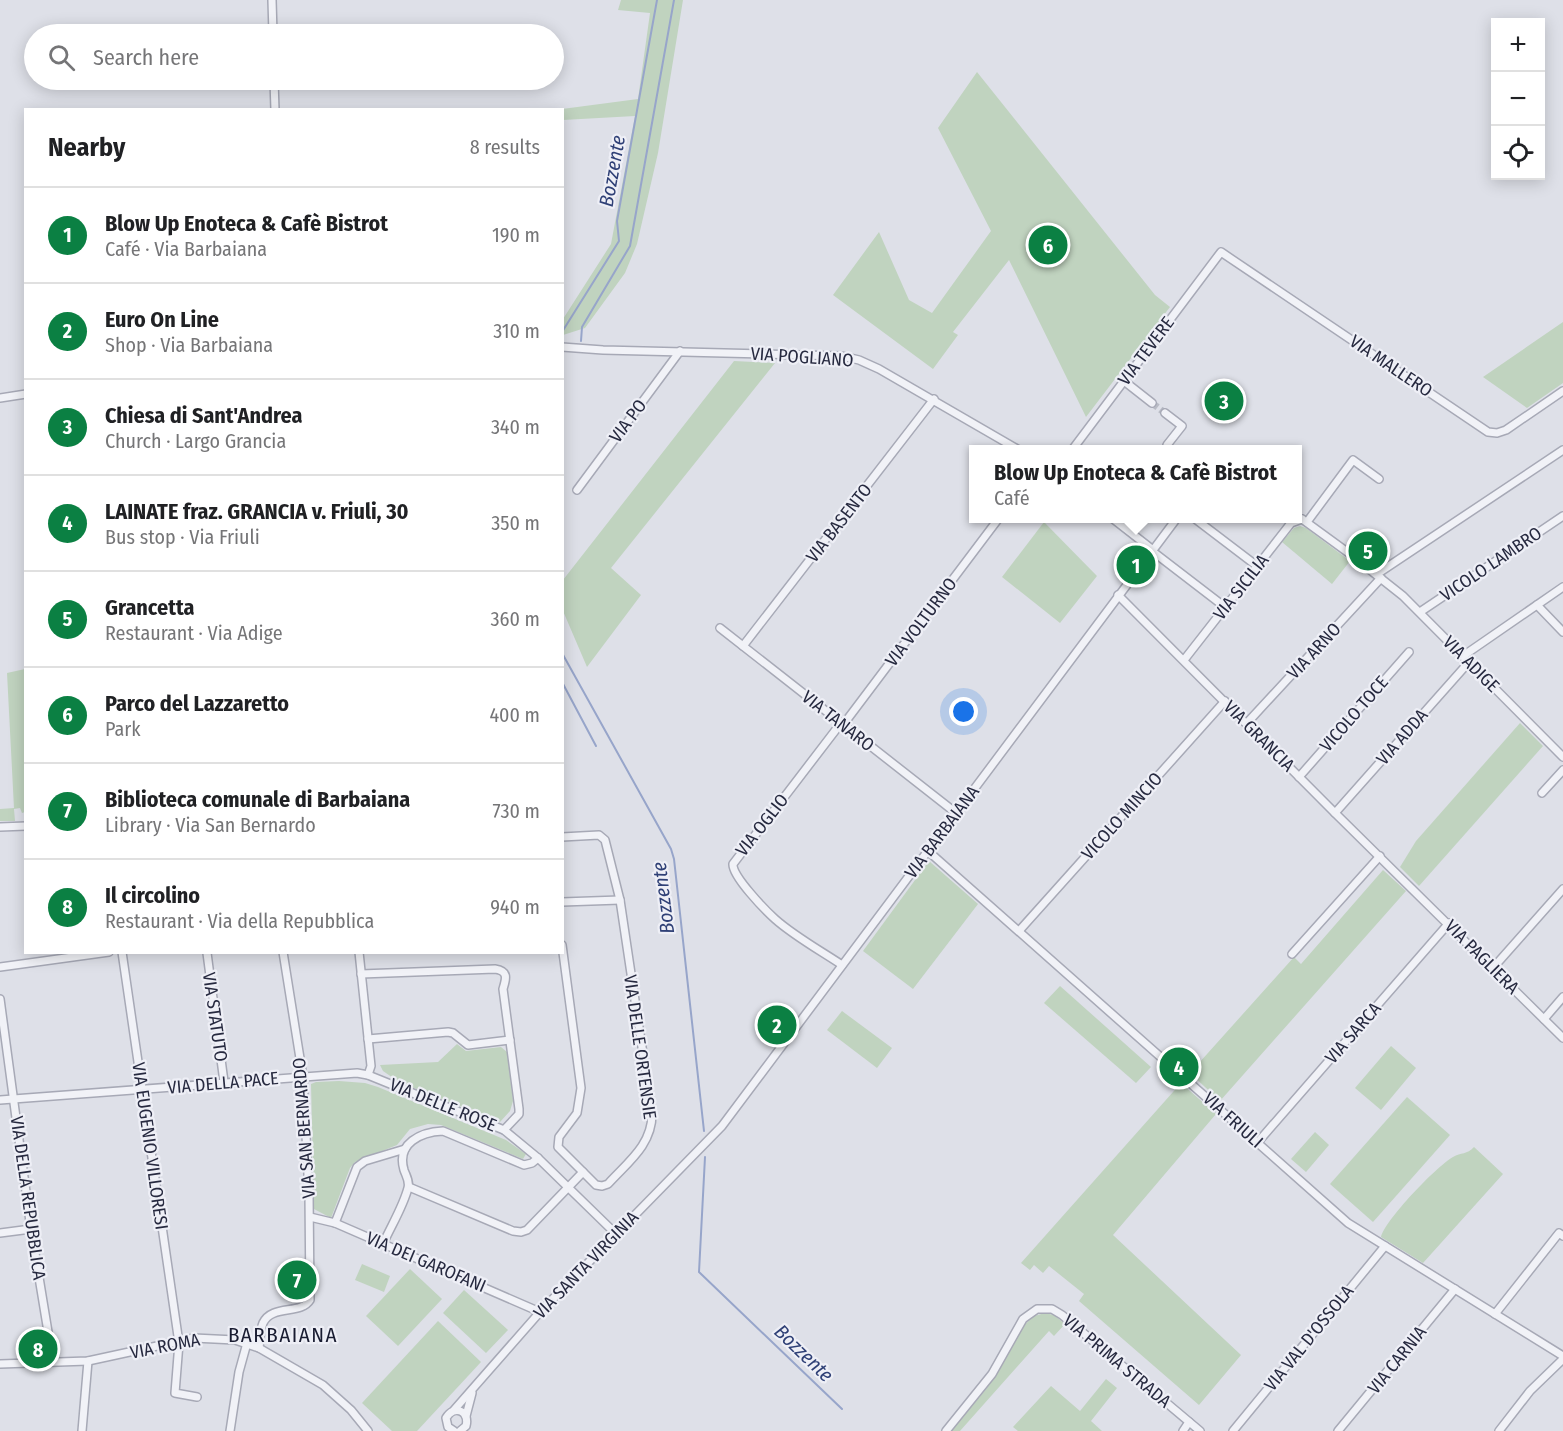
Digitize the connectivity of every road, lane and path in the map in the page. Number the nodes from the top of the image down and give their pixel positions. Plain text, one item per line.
1 (272, 0) edge
2 (273, 24) edge
3 (274, 90) edge
4 (275, 108) edge
5 (1221, 252) joint
6 (564, 347) edge
7 (680, 351) junction
8 (1124, 381) junction
9 (1563, 391) edge
10 (24, 394) edge
11 (0, 398) edge
12 (934, 399) junction
13 (1152, 403) tunnel mouth
14 (1165, 413) tunnel mouth
15 (1011, 445) edge
16 (1076, 445) edge
17 (1167, 445) edge
18 (1563, 450) edge
19 (1379, 479) dead end
20 (577, 490) dead end
21 (1563, 516) edge
22 (1302, 519) edge
23 (996, 523) edge
24 (1117, 523) edge
25 (1174, 523) edge
26 (1199, 523) edge
27 (1291, 523) edge
28 (1152, 550) junction
29 (1257, 566) junction
30 (1379, 576) junction
31 (1563, 587) edge
32 (1118, 595) junction
33 (1227, 604) junction
34 (1537, 605) junction
35 (1420, 612) junction
36 (720, 628) dead end
37 (1563, 632) edge
38 (744, 646) junction
39 (1409, 652) dead end
40 (1463, 656) junction
41 (1184, 660) junction
42 (1469, 662) junction
43 (1225, 701) junction
44 (1247, 723) junction
45 (842, 724) junction
46 (1563, 757) edge
47 (1563, 771) edge
48 (1299, 777) junction
49 (1542, 793) dead end
50 (956, 813) junction
51 (1335, 813) junction
52 (24, 826) edge
53 (0, 827) edge
54 (564, 837) edge
55 (928, 851) junction
56 (1380, 856) junction
57 (1401, 876) joint
58 (1563, 890) edge
59 (620, 900) junction
60 (564, 902) edge
61 (1449, 924) junction
62 (1019, 931) junction
63 (93, 954) edge
64 (123, 954) edge
65 (207, 954) edge
66 (283, 954) edge
67 (358, 954) edge
68 (563, 954) edge
69 (1292, 954) dead end
70 (842, 965) junction
71 (0, 966) edge
72 (1493, 968) junction
73 (361, 974) junction
74 (1563, 998) edge
75 (0, 999) edge
76 (1544, 1019) junction
77 (1563, 1038) edge
78 (368, 1039) junction
79 (510, 1040) junction
80 (368, 1075) junction
81 (303, 1077) junction
82 (224, 1082) junction
83 (141, 1090) junction
84 (15, 1099) junction
85 (0, 1100) edge
86 (504, 1130) junction
87 (1257, 1142) junction
88 (705, 1143) joint
89 (405, 1149) junction
90 (538, 1158) junction
91 (583, 1172) junction
92 (408, 1186) junction
93 (568, 1188) junction
94 (310, 1216) junction
95 (335, 1223) junction
96 (31, 1229) junction
97 (0, 1233) edge
98 (616, 1234) junction
99 (1563, 1236) edge
100 (383, 1244) junction
101 (1386, 1246) junction
102 (1455, 1289) junction
103 (540, 1312) junction
104 (1495, 1314) junction
105 (178, 1340) junction
106 (247, 1343) junction
107 (259, 1348) junction
108 (1563, 1357) edge
109 (88, 1361) junction
110 (53, 1362) junction
111 (0, 1364) edge
112 (472, 1391) junction
113 (197, 1397) dead end
114 (454, 1410) junction
115 (466, 1416) junction
116 (1189, 1422) junction
117 (465, 1429) edge
118 (450, 1430) edge
119 (82, 1431) edge
120 (230, 1431) edge
121 (368, 1431) edge
122 (946, 1431) edge
123 (1183, 1431) edge
124 (1200, 1431) edge
125 (1233, 1431) edge
126 (1338, 1431) edge
127 (1499, 1431) edge

1 - 2 street
3 - 4 street
5 - 8 street, VIA TEVERE
5 - 9 street, VIA MALLERO
6 - 7 street, VIA POGLIANO
7 - 12 street, VIA POGLIANO
7 - 20 street, VIA PO
8 - 13 street
8 - 16 street, VIA TEVERE
10 - 11 street
12 - 15 street, VIA POGLIANO
12 - 38 street, VIA BASENTO
14 - 17 street
18 - 30 street
19 - 22 street, VIA SICILIA
21 - 35 street, VICOLO LAMBRO
22 - 30 street, VIA ADIGE
23 - 45 street, VIA VOLTURNO
24 - 28 street
25 - 28 street, VIA BARBAIANA
26 - 29 street
27 - 29 street, VIA SICILIA
28 - 32 street, VIA BARBAIANA
28 - 33 street
29 - 33 street, VIA SICILIA
30 - 35 street, VIA ADIGE
30 - 44 street, VIA ARNO
31 - 34 street
32 - 41 street, VIA GRANCIA
32 - 50 street, VIA BARBAIANA
33 - 41 street, VIA SICILIA
34 - 37 street
34 - 40 street
35 - 40 street, VIA ADIGE
36 - 38 street, VIA TANARO
38 - 45 street, VIA TANARO
39 - 48 street, VICOLO TOCE
40 - 42 street, VIA ADIGE
41 - 43 street, VIA GRANCIA
42 - 46 street, VIA ADIGE
42 - 51 street, VIA ADDA
43 - 44 street, VIA GRANCIA
43 - 62 street, VICOLO MINCIO
44 - 48 street, VIA GRANCIA
45 - 50 street, VIA TANARO
45 - 70 street, VIA OGLIO
47 - 49 street
48 - 51 street, VIA GRANCIA
50 - 55 street, VIA BARBAIANA
51 - 56 street, VIA GRANCIA
52 - 53 street
54 - 59 street, VIA DELLE ORTENSIE
55 - 62 street, VIA FRIULI
55 - 70 street, VIA BARBAIANA
56 - 57 street, VIA GRANCIA
56 - 69 street
57 - 61 street, VIA PAGLIERA
58 - 72 street
59 - 60 street
59 - 91 street, VIA DELLE ORTENSIE
61 - 72 street, VIA PAGLIERA
61 - 87 street, VIA SARCA
62 - 87 street, VIA FRIULI
63 - 71 street
64 - 83 street, VIA EUGENIO VILLORESI
65 - 82 street, VIA STATUTO
66 - 81 street, VIA SAN BERNARDO
67 - 73 street
68 - 91 street, VIA DELLE ORTENSIE
70 - 88 street, VIA BARBAIANA
72 - 76 street, VIA PAGLIERA
73 - 78 street
73 - 79 street
74 - 76 street
75 - 84 street, VIA DELLA REPUBBLICA
76 - 77 street, VIA PAGLIERA
78 - 79 street
78 - 80 street
79 - 86 street
80 - 81 street, VIA DELLE ROSE
80 - 86 street, VIA DELLE ROSE
81 - 82 street, VIA DELLA PACE
81 - 94 street, VIA SAN BERNARDO
82 - 83 street, VIA DELLA PACE
83 - 84 street, VIA DELLA PACE
83 - 105 street, VIA EUGENIO VILLORESI
84 - 85 street, VIA DELLA PACE
84 - 96 street, VIA DELLA REPUBBLICA
86 - 90 street, VIA DELLE ROSE
87 - 101 street, VIA FRIULI
88 - 98 street, VIA SANTA VIRGINIA
89 - 90 street
89 - 92 street
89 - 95 street
90 - 93 street, VIA DELLE ROSE
91 - 93 street
92 - 93 street
92 - 100 street
93 - 98 street, VIA DELLE ROSE
94 - 95 street, VIA DEI GAROFANI
94 - 107 street, VIA SAN BERNARDO
95 - 100 street, VIA DEI GAROFANI
96 - 97 street
96 - 110 street, VIA DELLA REPUBBLICA
98 - 103 street, VIA SANTA VIRGINIA
99 - 104 street
100 - 103 street, VIA DEI GAROFANI
101 - 102 street, VIA FRIULI
101 - 125 street, VIA VAL D'OSSOLA
102 - 104 street, VIA FRIULI
102 - 126 street, VIA CARNIA
103 - 112 street, VIA SANTA VIRGINIA
104 - 108 street, VIA FRIULI
105 - 106 street, VIA ROMA
105 - 109 street, VIA ROMA
105 - 113 street, VIA EUGENIO VILLORESI
106 - 107 street, VIA ROMA
106 - 120 street
107 - 121 street, VIA ROMA
108 - 127 street
109 - 110 street, VIA ROMA
109 - 119 street
110 - 111 street, VIA ROMA
112 - 114 street, VIA SANTA VIRGINIA
112 - 115 street, VIA SANTA VIRGINIA
114 - 115 street
114 - 118 street
115 - 117 street, VIA SANTA VIRGINIA
116 - 122 street, VIA PRIMA STRADA
116 - 123 street
116 - 124 street, VIA PRIMA STRADA

